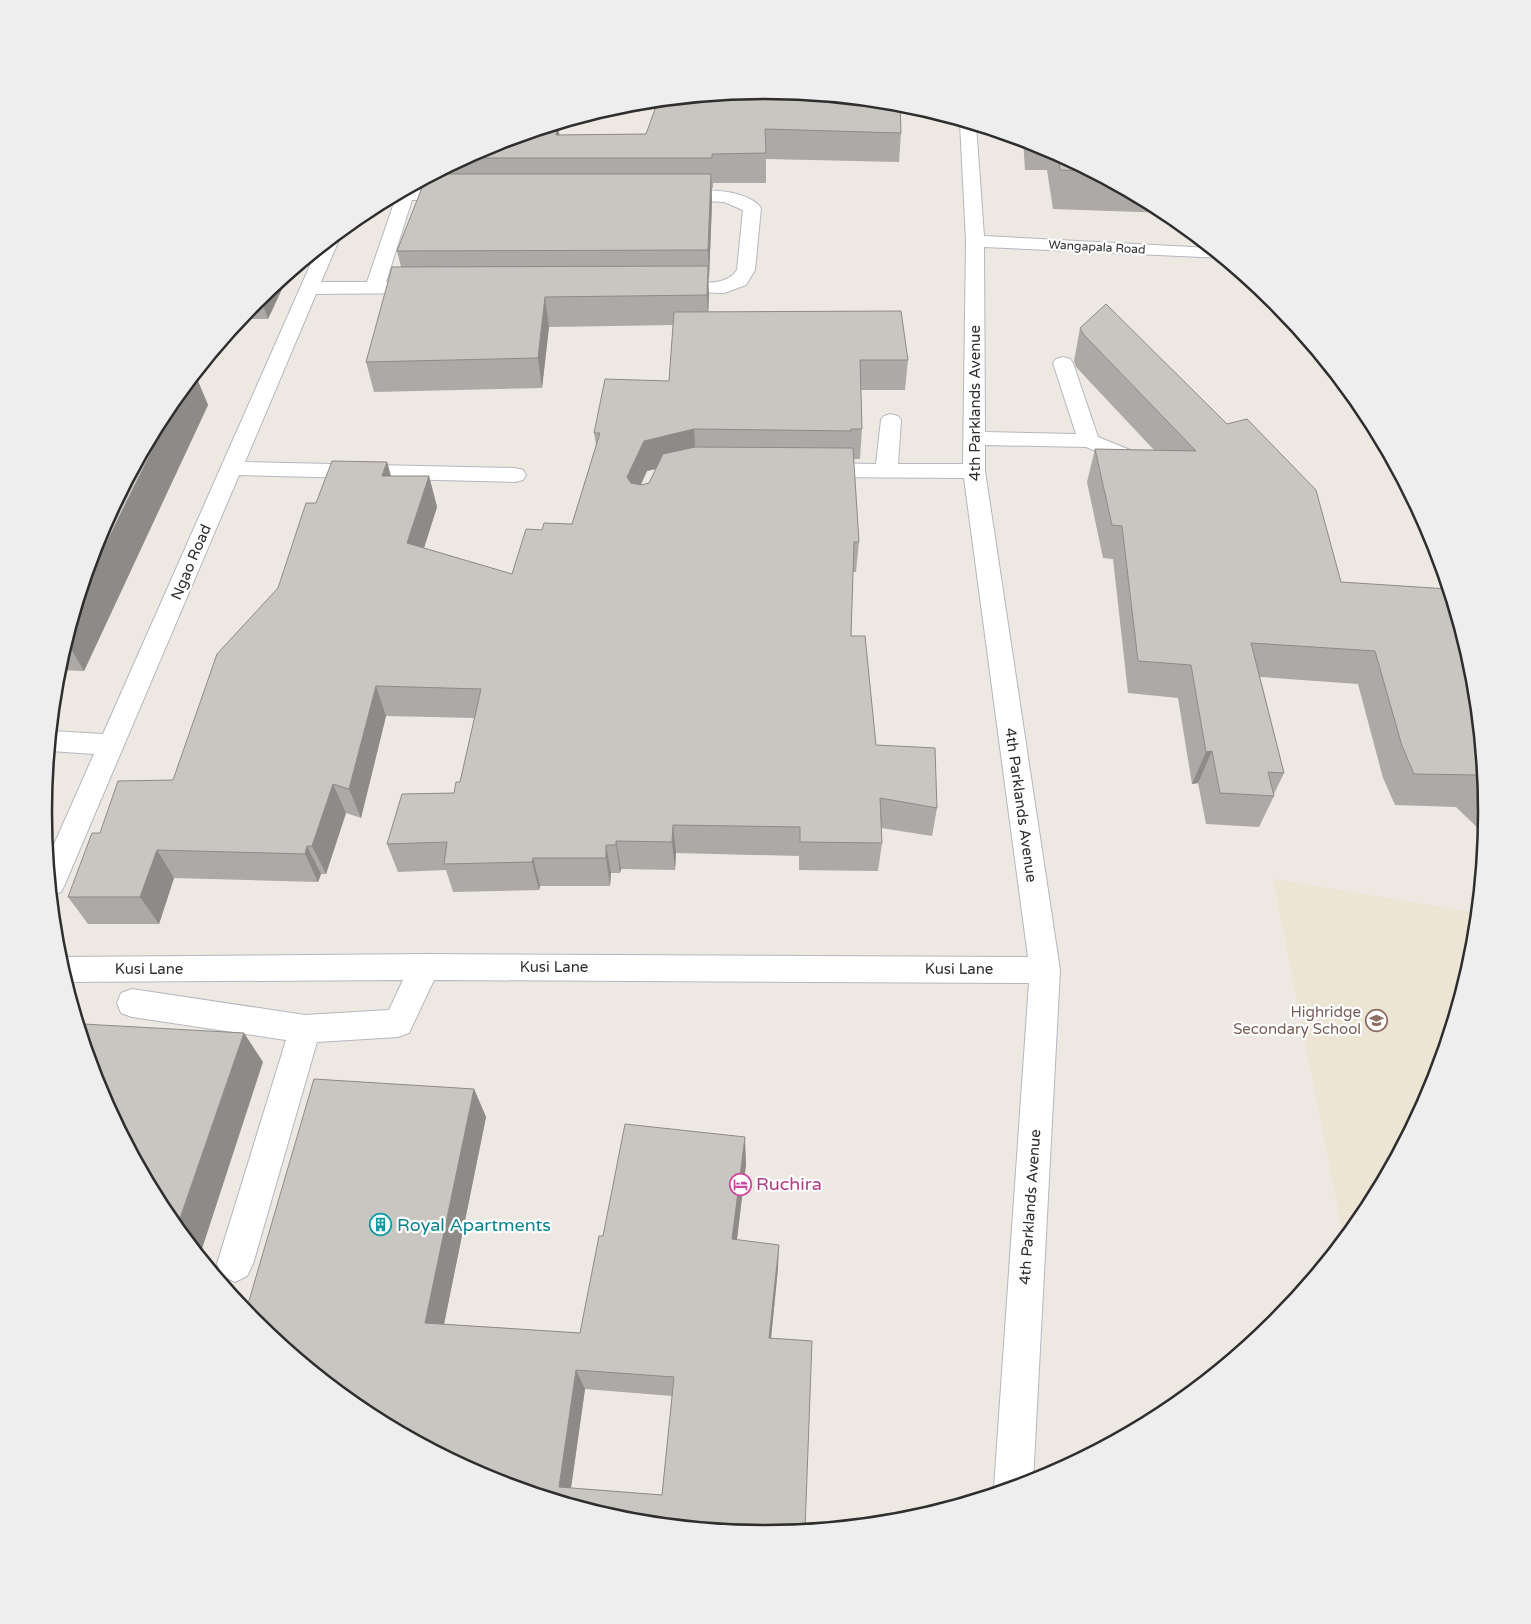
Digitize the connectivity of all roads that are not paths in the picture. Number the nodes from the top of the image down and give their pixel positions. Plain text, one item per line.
1 (968, 129) edge
2 (409, 195) edge
3 (475, 195) edge
4 (654, 195) edge
5 (398, 201) edge
6 (976, 241) junction
7 (325, 251) edge
8 (1209, 254) edge
9 (375, 286) junction
10 (445, 287) edge
11 (654, 287) edge
12 (309, 288) junction
13 (1063, 363) dead end
14 (891, 420) dead end
15 (1089, 441) junction
16 (973, 456) junction
17 (1132, 459) edge
18 (887, 465) junction
19 (231, 468) junction
20 (515, 474) dead end
21 (57, 741) edge
22 (112, 745) junction
23 (56, 874) edge
24 (425, 967) junction
25 (70, 969) edge
26 (1045, 970) junction
27 (132, 1003) dead end
28 (304, 1029) junction
29 (235, 1264) dead end
30 (1013, 1480) edge

1 - 6 street, 4th Parklands Avenue
2 - 3 street
4 - 11 street
5 - 9 street
6 - 8 street, Wangapala Road
6 - 16 street, 4th Parklands Avenue
7 - 12 street, Ngao Road
9 - 10 street
9 - 12 street
12 - 19 street, Ngao Road
13 - 15 street
14 - 18 street
15 - 16 street
15 - 17 street
16 - 18 street
16 - 18 street
16 - 26 street, 4th Parklands Avenue
19 - 20 street
19 - 22 street, Ngao Road
21 - 22 street
22 - 23 street, Ngao Road
24 - 25 street, Kusi Lane
24 - 26 street, Kusi Lane
24 - 28 street
26 - 30 street, 4th Parklands Avenue
27 - 28 street
28 - 29 street

